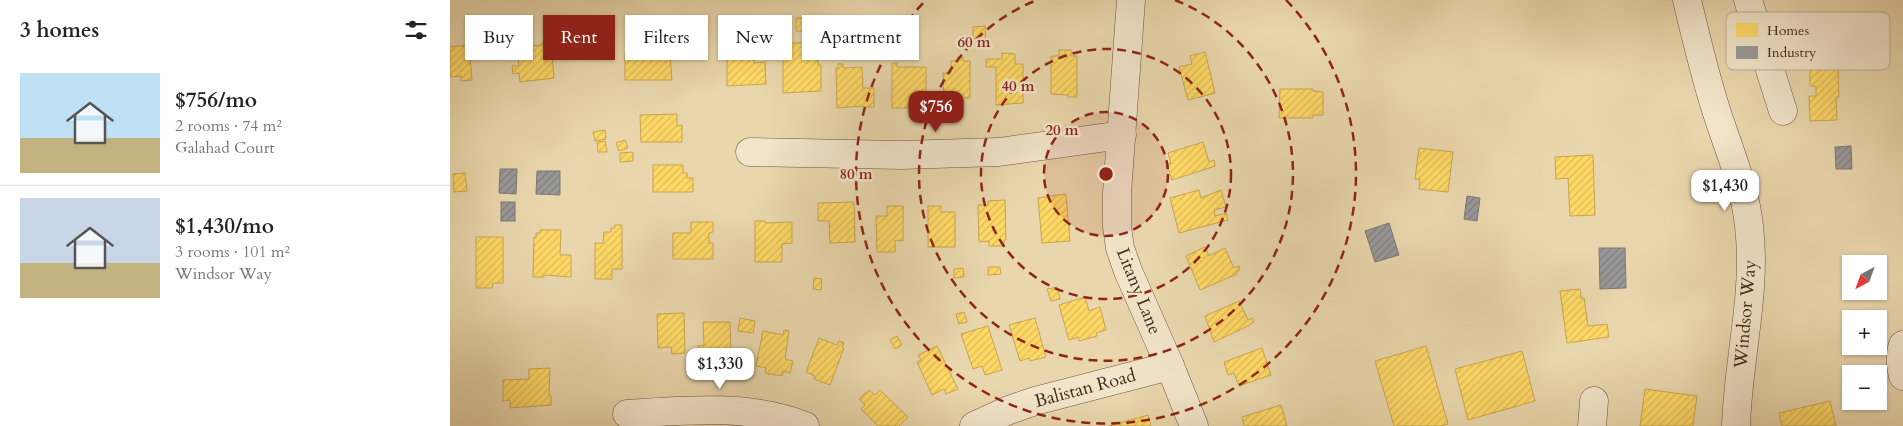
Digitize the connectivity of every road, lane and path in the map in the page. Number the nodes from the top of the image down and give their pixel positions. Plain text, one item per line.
1 (1131, 0) edge
2 (1687, 0) edge
3 (1748, 0) edge
4 (1752, 12) edge
5 (1770, 70) edge
6 (1783, 112) dead end
7 (1122, 135) junction
8 (750, 152) dead end
9 (1903, 345) edge
10 (1170, 366) junction
11 (1903, 376) edge
12 (627, 414) dead end
13 (806, 426) edge
14 (974, 426) edge
15 (1194, 426) edge
16 (1736, 426) edge

1 - 7 street, Litany Lane
2 - 16 street, Windsor Way
3 - 4 street
5 - 6 street
7 - 8 street
7 - 10 street, Litany Lane
9 - 11 street
10 - 14 street, Balistan Road
10 - 15 street, Litany Lane
12 - 13 street

